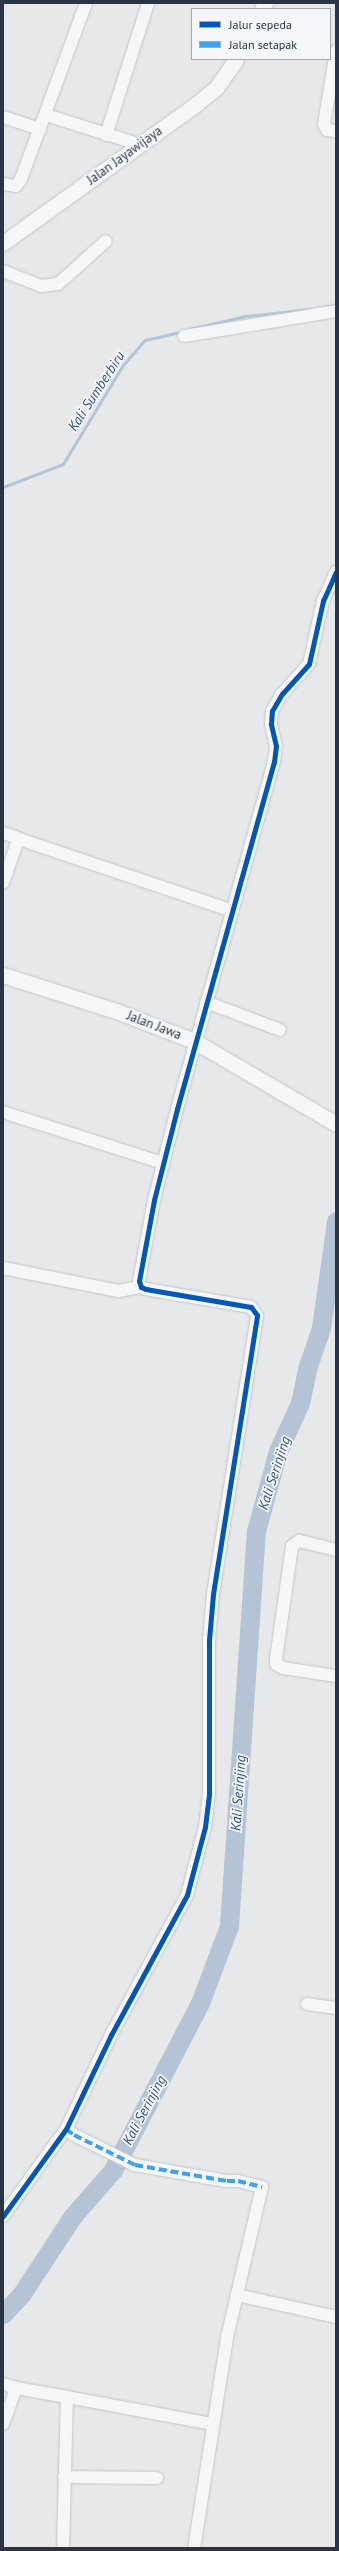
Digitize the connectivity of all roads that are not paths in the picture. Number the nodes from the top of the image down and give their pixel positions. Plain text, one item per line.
1 (86, 3) edge
2 (148, 3) edge
3 (336, 51) edge
4 (235, 60) edge
5 (46, 115) junction
6 (3, 117) edge
7 (40, 129) junction
8 (336, 132) edge
9 (106, 135) junction
10 (141, 145) junction
11 (3, 184) edge
12 (106, 241) dead end
13 (3, 243) edge
14 (3, 271) edge
15 (336, 312) edge
16 (184, 336) dead end
17 (336, 572) edge
18 (3, 833) edge
19 (16, 838) junction
20 (3, 883) edge
21 (233, 911) junction
22 (3, 975) edge
23 (206, 1002) junction
24 (280, 1030) dead end
25 (194, 1041) junction
26 (3, 1112) edge
27 (336, 1124) edge
28 (163, 1163) junction
29 (3, 1268) edge
30 (141, 1287) junction
31 (336, 1550) edge
32 (336, 1676) edge
33 (307, 2004) dead end
34 (336, 2008) edge
35 (70, 2132) junction
36 (3, 2216) edge
37 (237, 2295) junction
38 (336, 2317) edge
39 (3, 2384) edge
40 (16, 2388) junction
41 (67, 2397) junction
42 (3, 2424) edge
43 (213, 2424) junction
44 (64, 2477) junction
45 (157, 2478) dead end
46 (63, 2548) edge
47 (194, 2548) edge

1 - 5 street
2 - 9 street
3 - 8 street
4 - 10 street, Jalan Jayawijaya
5 - 7 street
5 - 9 street
6 - 7 street
7 - 11 street
9 - 10 street
10 - 13 street, Jalan Jayawijaya
12 - 14 street
15 - 16 street
17 - 21 street
18 - 19 street
19 - 20 street
19 - 21 street
21 - 23 street
22 - 25 street, Jalan Jawa
23 - 24 street
23 - 25 street
25 - 27 street, Jalan Jawa
25 - 28 street
26 - 28 street
28 - 30 street
29 - 30 street
30 - 35 street
31 - 32 street
33 - 34 street
35 - 36 street
35 - 37 street
37 - 38 street
37 - 43 street
39 - 40 street
40 - 41 street
40 - 42 street
41 - 43 street
41 - 44 street
43 - 47 street
44 - 45 street
44 - 46 street

